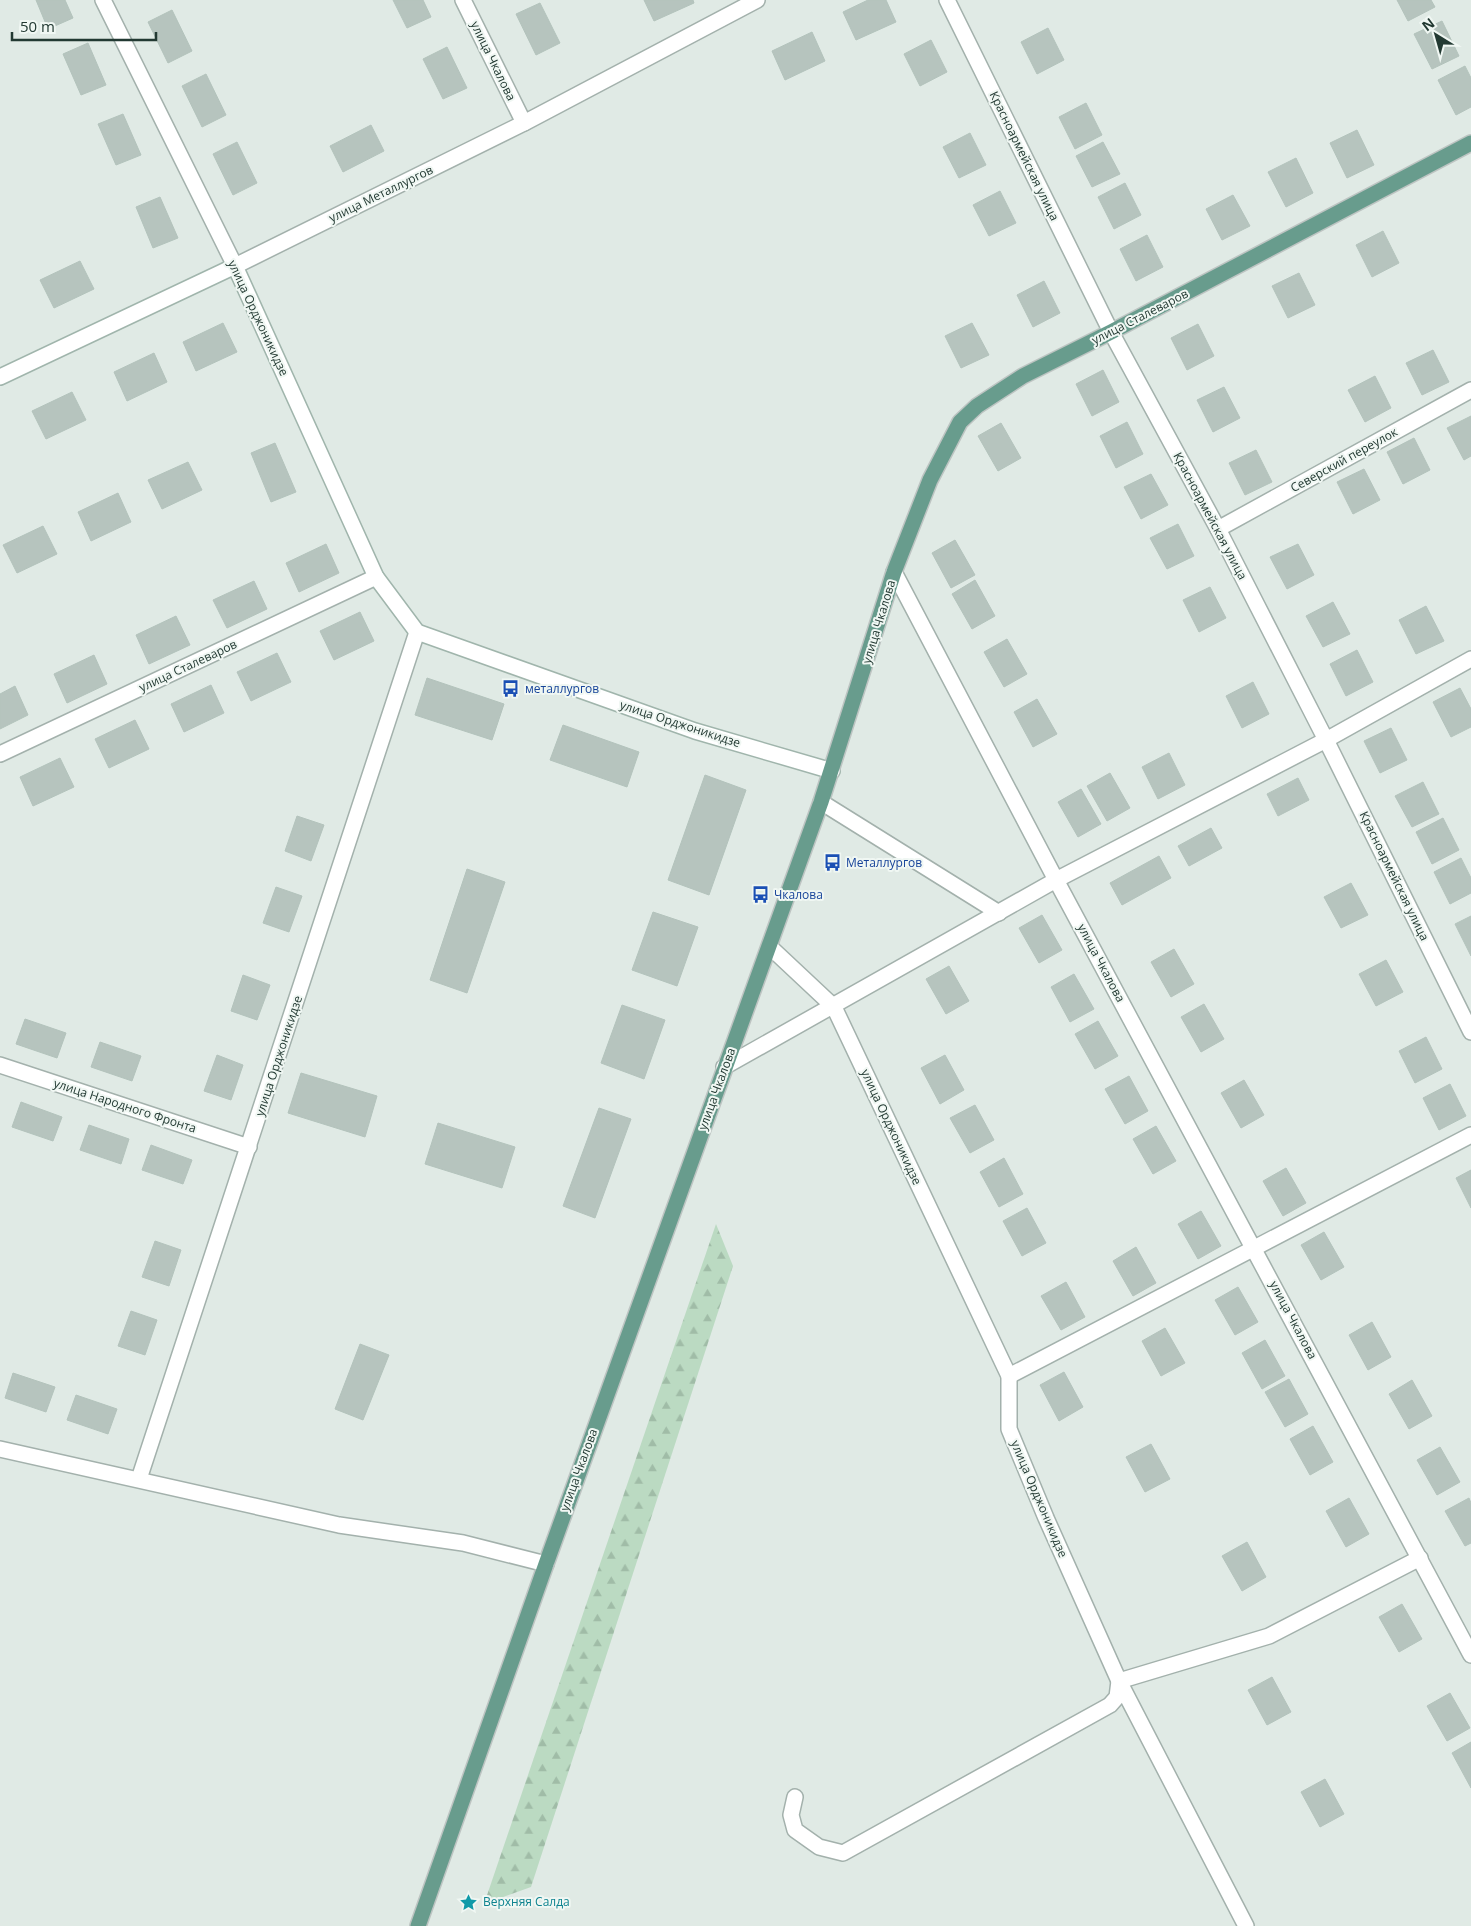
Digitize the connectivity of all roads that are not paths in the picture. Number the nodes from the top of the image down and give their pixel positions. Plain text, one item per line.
1 (104, 0) edge
2 (463, 0) edge
3 (757, 0) edge
4 (946, 0) edge
5 (524, 123) junction
6 (1471, 143) edge
7 (235, 266) junction
8 (1111, 332) junction
9 (0, 377) edge
10 (1471, 390) edge
11 (1218, 529) junction
12 (894, 572) junction
13 (376, 578) junction
14 (417, 632) junction
15 (1471, 659) edge
16 (1326, 740) junction
17 (0, 754) edge
18 (832, 771) junction
19 (821, 802) junction
20 (1056, 880) junction
21 (999, 913) junction
22 (770, 947) junction
23 (834, 1007) junction
24 (1471, 1032) edge
25 (0, 1066) edge
26 (724, 1067) junction
27 (1471, 1134) edge
28 (250, 1147) junction
29 (1255, 1249) junction
30 (1009, 1376) junction
31 (0, 1449) edge
32 (139, 1479) junction
33 (1420, 1558) junction
34 (546, 1564) junction
35 (1471, 1655) edge
36 (1119, 1681) junction
37 (796, 1797) dead end
38 (418, 1926) edge
39 (1246, 1926) edge

1 - 7 street, улица Орджоникидзе
2 - 5 street, улица Чкалова
3 - 5 street, улица Металлургов
4 - 8 street, Красноармейская улица
5 - 7 street, улица Металлургов
6 - 8 main road, улица Сталеваров
7 - 9 street, улица Металлургов
7 - 13 street, улица Орджоникидзе
8 - 11 street, Красноармейская улица
8 - 12 main road, улица Сталеваров
10 - 11 street, Северский переулок
11 - 16 street, Красноармейская улица
12 - 18 main road, улица Чкалова
12 - 20 street, улица Чкалова
13 - 14 street, улица Орджоникидзе
13 - 17 street, улица Сталеваров
14 - 18 street, улица Орджоникидзе
14 - 28 street, улица Орджоникидзе
15 - 16 street
16 - 20 street
16 - 24 street, Красноармейская улица
18 - 19 main road, улица Чкалова
19 - 21 street
19 - 22 main road, улица Чкалова
20 - 21 street
20 - 29 street, улица Чкалова
21 - 23 street
22 - 23 street, улица Орджоникидзе
22 - 26 main road, улица Чкалова
23 - 26 street
23 - 30 street, улица Орджоникидзе
25 - 28 street, улица Народного Фронта
26 - 34 main road, улица Чкалова
27 - 29 street
28 - 32 street, улица Орджоникидзе
29 - 30 street
29 - 33 street, улица Чкалова
30 - 36 street, улица Орджоникидзе
31 - 32 street
32 - 34 street
33 - 35 street, улица Чкалова
33 - 36 street
34 - 38 main road, улица Чкалова
36 - 37 street
36 - 39 street, улица Орджоникидзе

